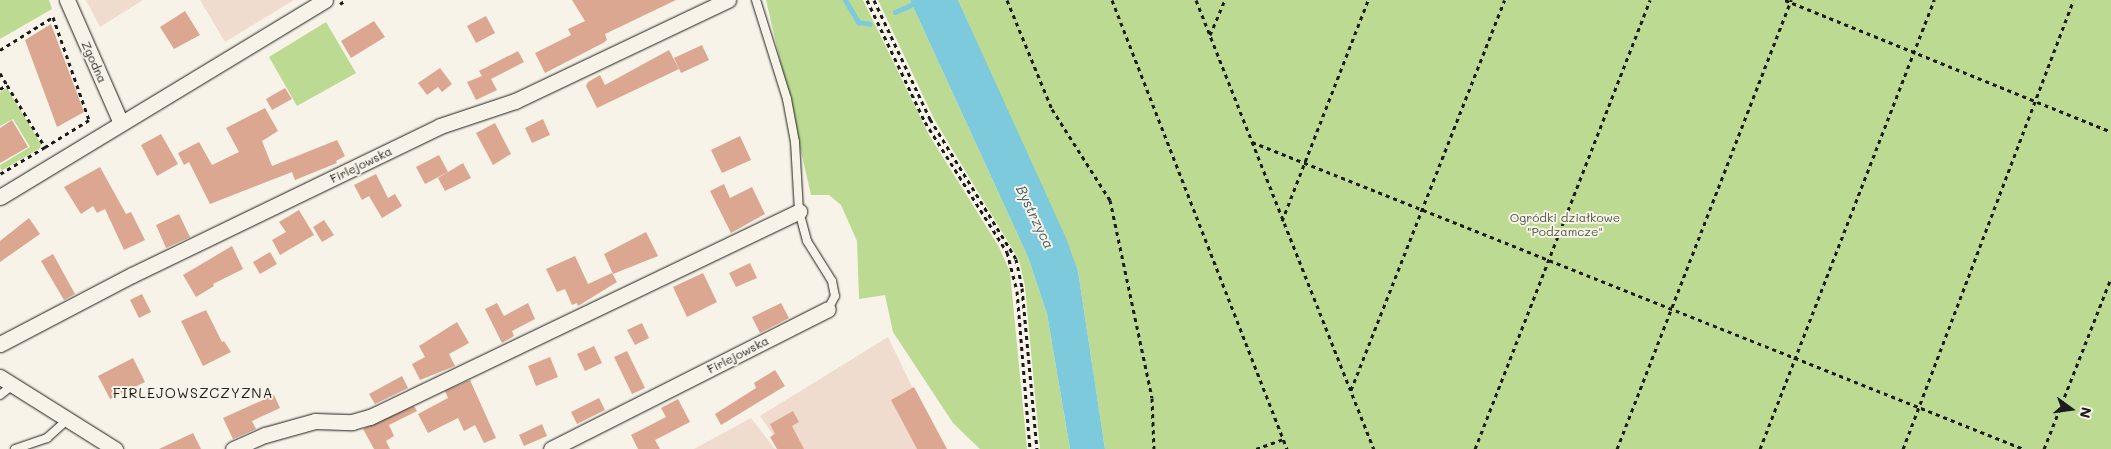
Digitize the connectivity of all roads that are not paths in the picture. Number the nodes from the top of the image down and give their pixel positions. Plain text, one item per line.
1 (67, 0) edge
2 (325, 0) edge
3 (728, 0) edge
4 (756, 0) edge
5 (121, 123) junction
6 (0, 197) edge
7 (800, 211) junction
8 (828, 309) joint
9 (0, 344) edge
10 (6, 381) edge
11 (0, 395) edge
12 (68, 420) junction
13 (15, 449) edge
14 (115, 449) edge
15 (233, 449) edge
16 (551, 449) edge

1 - 5 street, Zgodna
2 - 5 street
3 - 9 street, Firlejowska
4 - 7 lane, Firlejowska
5 - 6 street
7 - 8 lane, Firlejowska
7 - 15 street
8 - 16 street, Firlejowska
10 - 11 lane
10 - 12 street
12 - 13 lane
12 - 14 street

